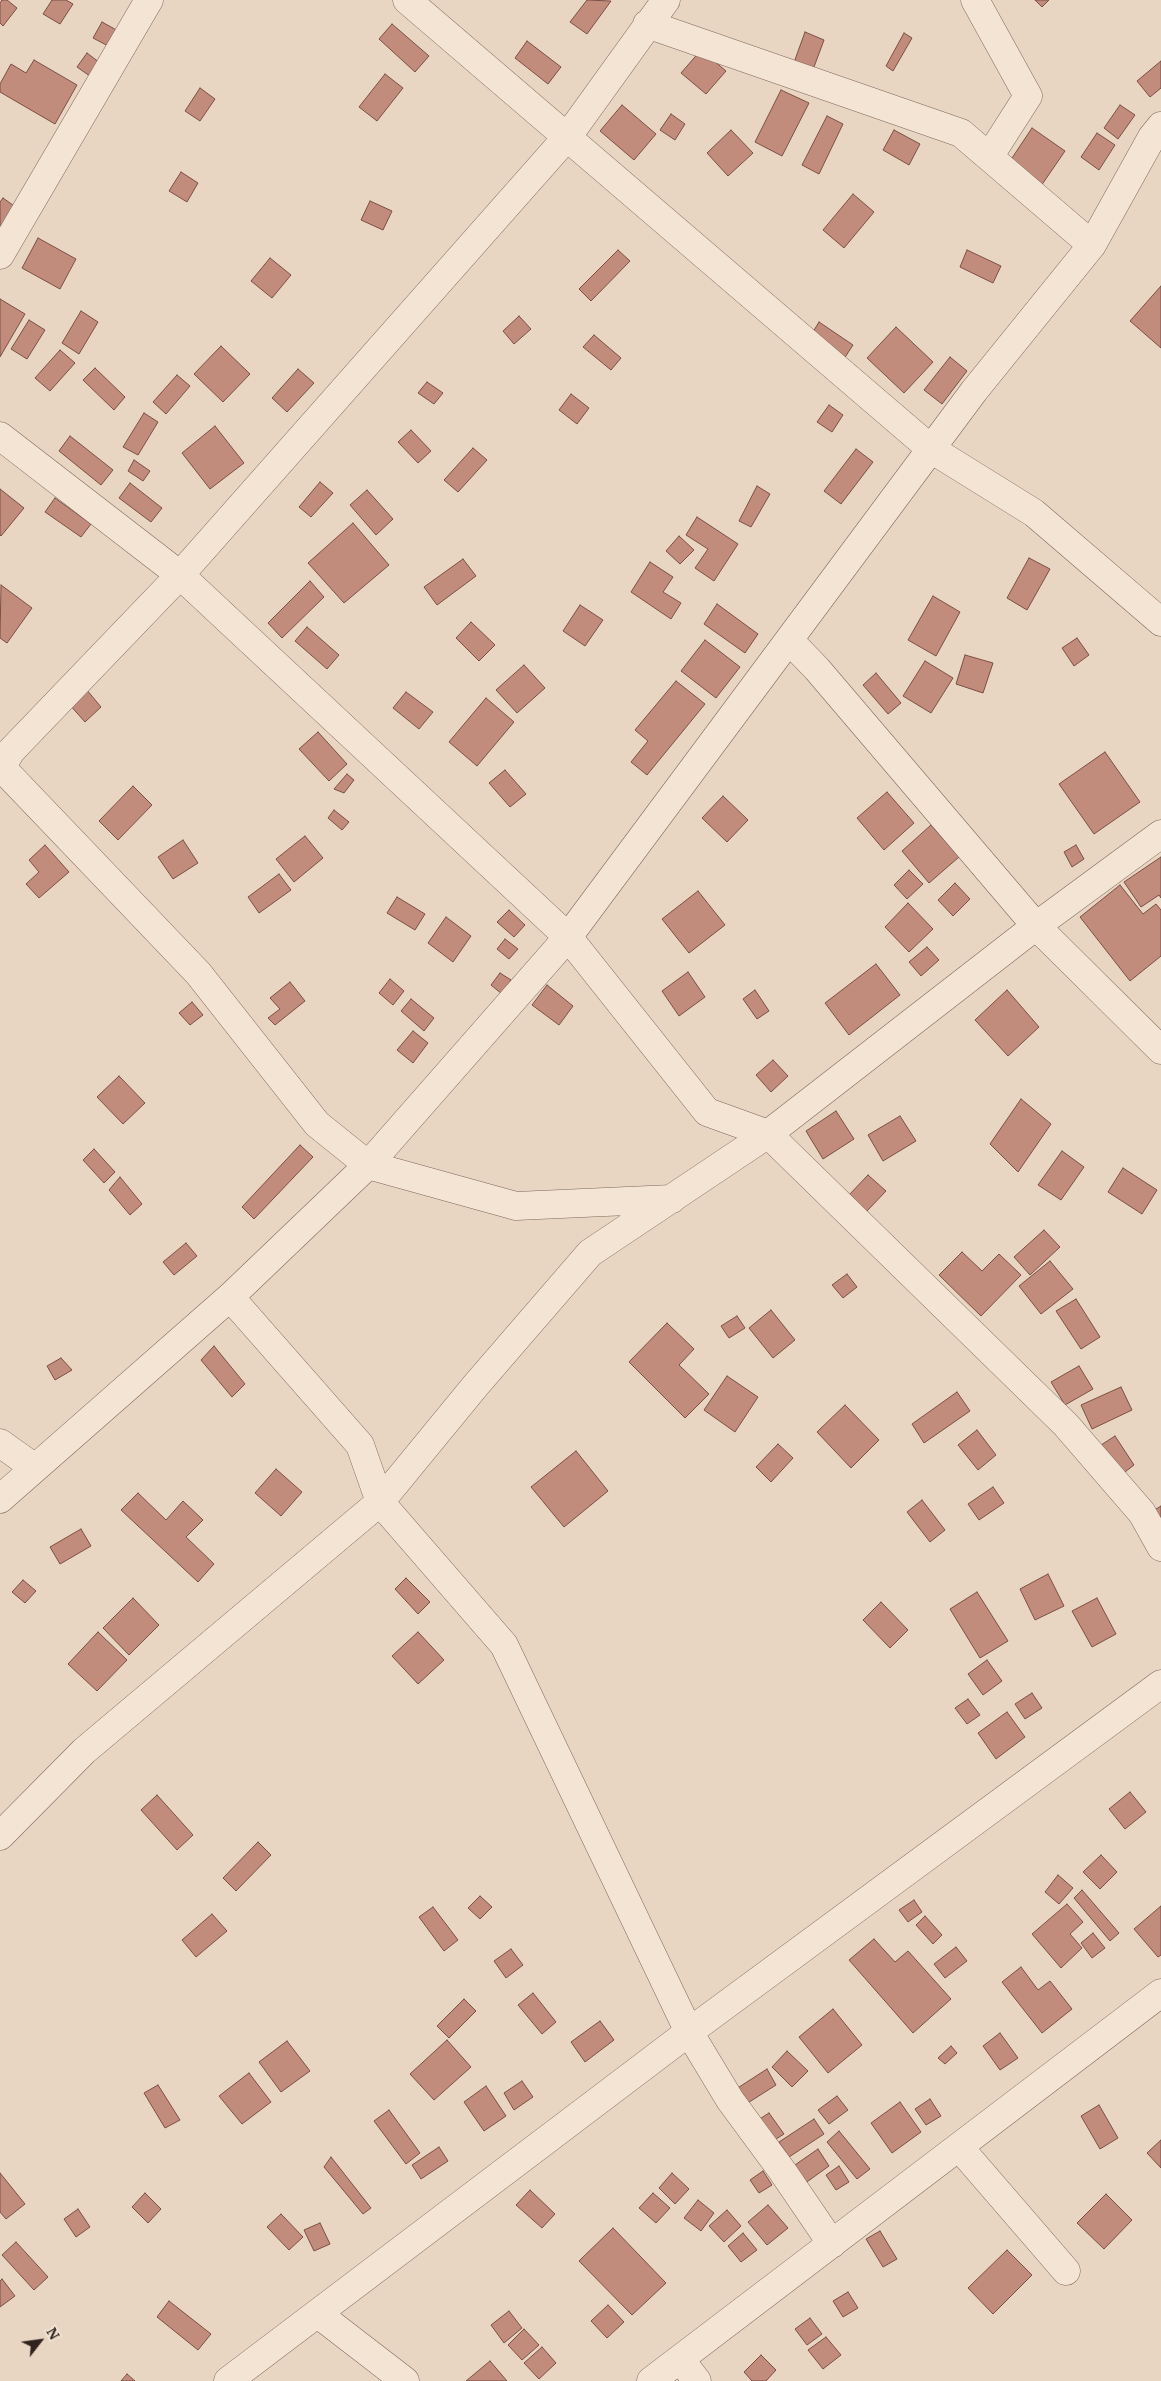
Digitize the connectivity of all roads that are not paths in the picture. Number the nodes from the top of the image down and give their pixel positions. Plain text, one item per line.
1 (149, 0) edge
2 (407, 0) edge
3 (666, 0) edge
4 (975, 0) edge
5 (647, 24) junction
6 (1161, 126) edge
7 (568, 136) junction
8 (989, 157) junction
9 (1092, 244) junction
10 (0, 255) edge
11 (0, 436) edge
12 (931, 449) junction
13 (180, 575) junction
14 (1161, 622) edge
15 (788, 640) junction
16 (1, 769) edge
17 (1161, 834) edge
18 (1036, 926) junction
19 (568, 937) junction
20 (1161, 1050) edge
21 (768, 1134) junction
22 (368, 1165) junction
23 (672, 1199) junction
24 (230, 1297) junction
25 (0, 1444) edge
26 (36, 1468) junction
27 (0, 1499) edge
28 (380, 1502) junction
29 (1161, 1547) edge
30 (1161, 1684) edge
31 (0, 1836) edge
32 (1161, 1993) edge
33 (689, 2032) junction
34 (959, 2147) junction
35 (832, 2244) junction
36 (1066, 2271) dead end
37 (318, 2314) junction
38 (680, 2359) junction
39 (228, 2381) edge
40 (405, 2381) edge
41 (651, 2381) edge
42 (697, 2381) edge

1 - 10 street
2 - 7 street
3 - 5 street
4 - 8 street
5 - 7 street
5 - 8 street
6 - 9 street
7 - 12 street
7 - 13 street
8 - 9 street
9 - 12 street
11 - 13 street
12 - 14 street
12 - 15 street
13 - 16 street
13 - 19 street
15 - 18 street
15 - 19 street
16 - 22 street
17 - 18 street
18 - 20 street
18 - 21 street
19 - 21 street
19 - 22 street
21 - 23 street
21 - 29 street
22 - 23 street
22 - 24 street
23 - 28 street
24 - 26 street
24 - 28 street
25 - 26 street
26 - 27 street
28 - 31 street
28 - 33 street
30 - 33 street
32 - 34 street
33 - 35 street
33 - 37 street
34 - 35 street
34 - 36 street
35 - 38 street
37 - 39 street
37 - 40 street
38 - 41 street
38 - 42 street

